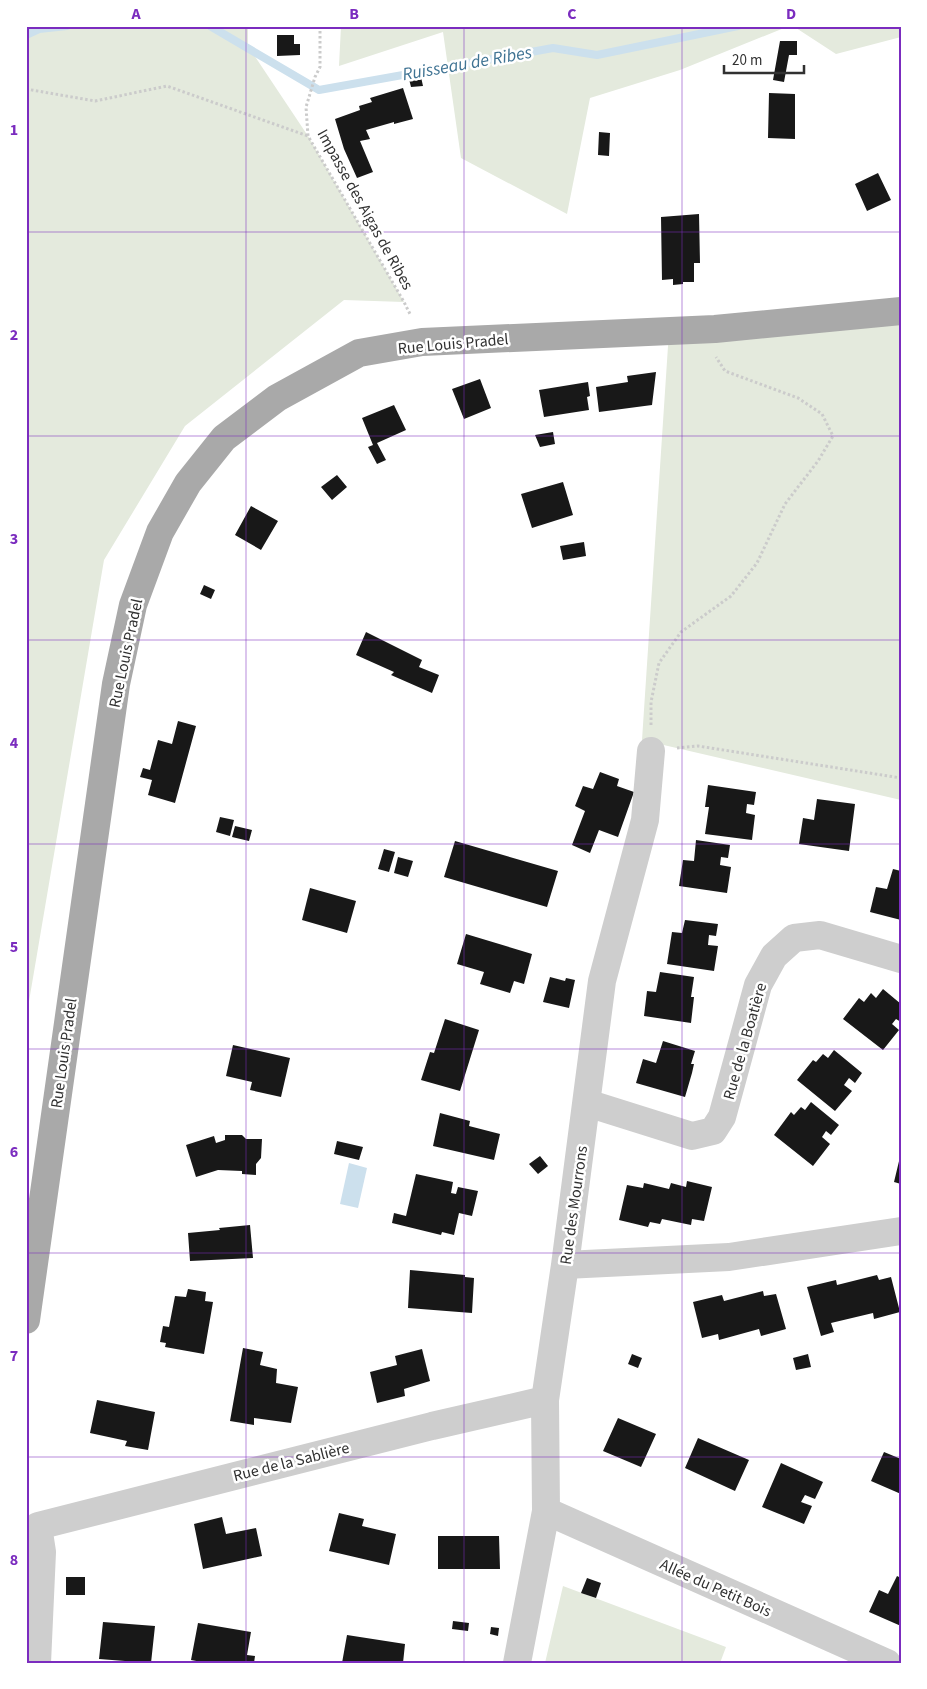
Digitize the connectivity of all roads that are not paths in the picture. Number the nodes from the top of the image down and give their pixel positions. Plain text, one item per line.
1 (901, 311) edge
2 (651, 751) road end
3 (901, 959) edge
4 (586, 1103) junction
5 (901, 1231) edge
6 (565, 1265) junction
7 (26, 1320) edge
8 (545, 1400) junction
9 (546, 1511) junction
10 (32, 1524) edge
11 (37, 1663) edge
12 (518, 1663) edge
13 (887, 1663) edge

1 - 7 main road, Rue Louis Pradel
2 - 4 street, Rue des Mourrons
3 - 4 street, Rue de la Boatière
4 - 6 street, Rue des Mourrons
5 - 6 street
6 - 8 street, Rue des Mourrons
8 - 9 street, Rue des Mourrons
8 - 10 street, Rue de la Sablière
9 - 12 street, Rue des Mourrons
9 - 13 street, Allée du Petit Bois
10 - 11 street

